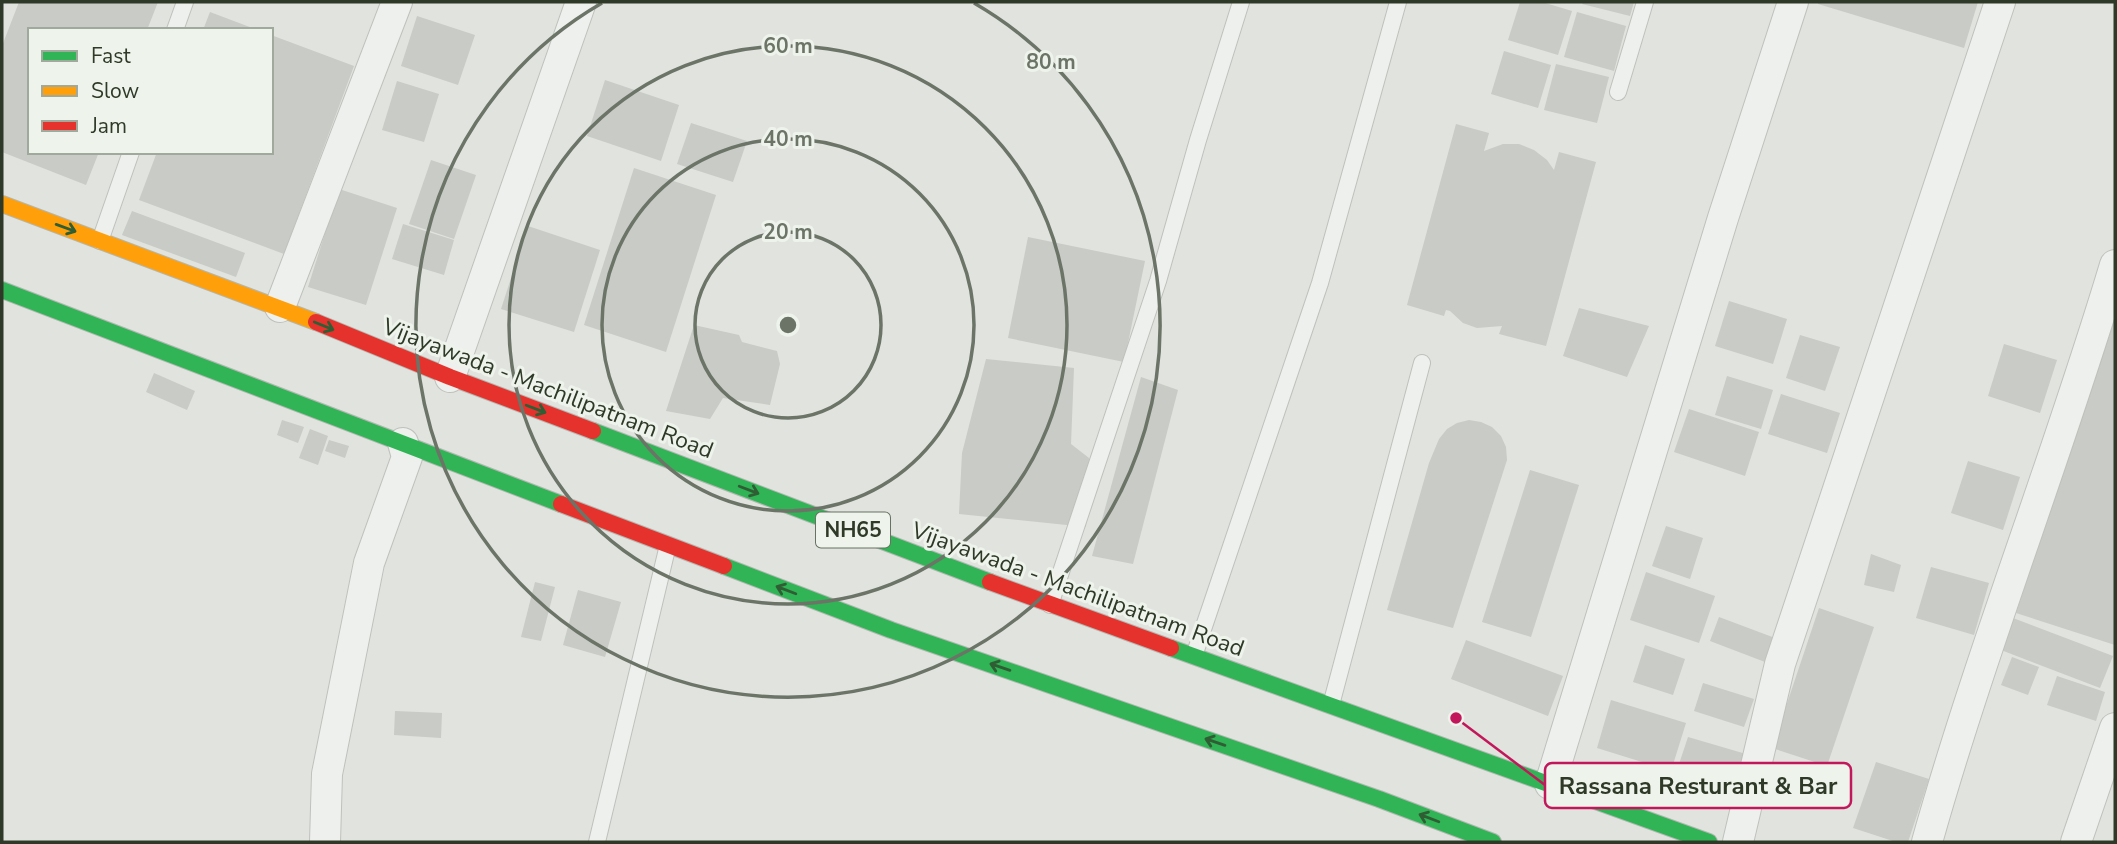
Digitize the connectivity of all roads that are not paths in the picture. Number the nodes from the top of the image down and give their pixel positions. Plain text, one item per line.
1 (185, 2) edge
2 (397, 2) edge
3 (581, 2) edge
4 (1241, 2) edge
5 (1398, 2) edge
6 (1645, 2) edge
7 (1793, 2) edge
8 (2000, 2) edge
9 (176, 28) edge
10 (1618, 92) dead end
11 (130, 154) edge
12 (2, 204) edge
13 (100, 241) junction
14 (2115, 265) edge
15 (2, 290) edge
16 (280, 307) junction
17 (1422, 363) dead end
18 (450, 377) junction
19 (403, 443) junction
20 (668, 545) junction
21 (1050, 605) junction
22 (1194, 656) junction
23 (1331, 705) junction
24 (2115, 728) edge
25 (1549, 784) junction
26 (325, 842) edge
27 (597, 842) edge
28 (1493, 842) edge
29 (1709, 842) edge
30 (1738, 842) edge
31 (1927, 842) edge
32 (2076, 842) edge

1 - 9 lane
2 - 16 street
3 - 18 street
4 - 21 lane
5 - 22 lane
6 - 10 lane
7 - 25 street
8 - 30 street
11 - 13 lane
12 -> 13 highway, Vijayawada - Machilipatnam Road / NH65
13 - 16 highway, Vijayawada - Machilipatnam Road / NH65
14 - 31 street
15 - 19 highway
16 -> 18 highway, Vijayawada - Machilipatnam Road / NH65
17 - 23 lane
18 -> 21 highway, Vijayawada - Machilipatnam Road / NH65
19 - 20 highway
19 - 26 street
20 - 27 lane
28 -> 20 highway
21 - 22 highway, Vijayawada - Machilipatnam Road / NH65
22 - 23 highway, Vijayawada - Machilipatnam Road / NH65
23 - 25 highway, Vijayawada - Machilipatnam Road / NH65
24 - 32 street
25 - 29 highway, Vijayawada - Machilipatnam Road / NH65

